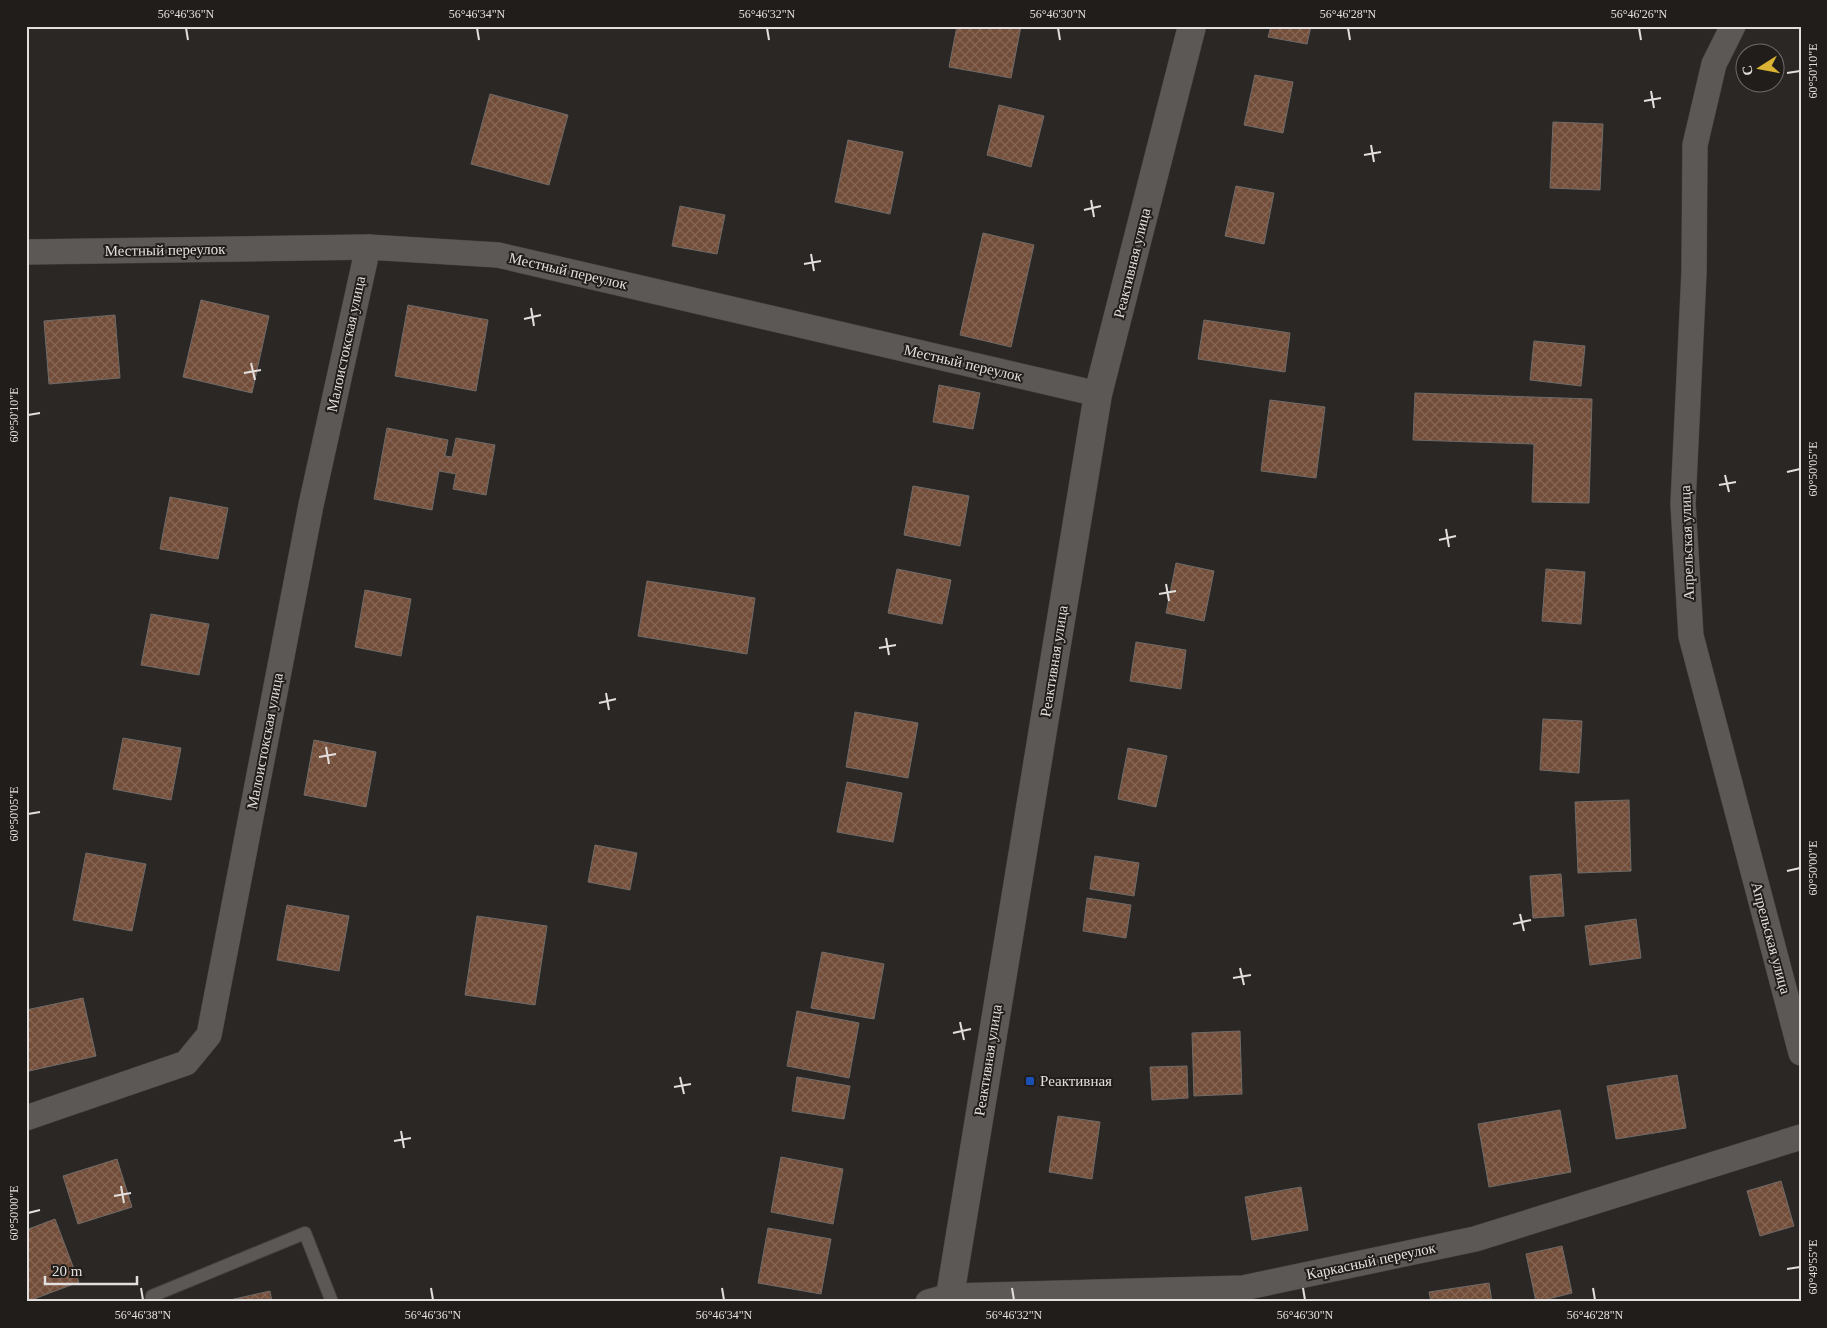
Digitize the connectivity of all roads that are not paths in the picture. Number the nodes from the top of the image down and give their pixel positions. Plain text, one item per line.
1 (1192, 26) edge
2 (1732, 26) edge
3 (368, 248) junction
4 (26, 252) edge
5 (1098, 394) junction
6 (1801, 1053) edge
7 (26, 1118) edge
8 (1801, 1137) edge
9 (942, 1300) edge
10 (151, 1302) edge
11 (332, 1302) edge

1 - 5 main road, Реактивная улица
2 - 6 street, Апрельская улица
3 - 4 street, Местный переулок
3 - 5 street, Местный переулок
3 - 7 street, Малоистокская улица
5 - 9 main road, Реактивная улица
8 - 9 street, Каркасный переулок
10 - 11 lane

